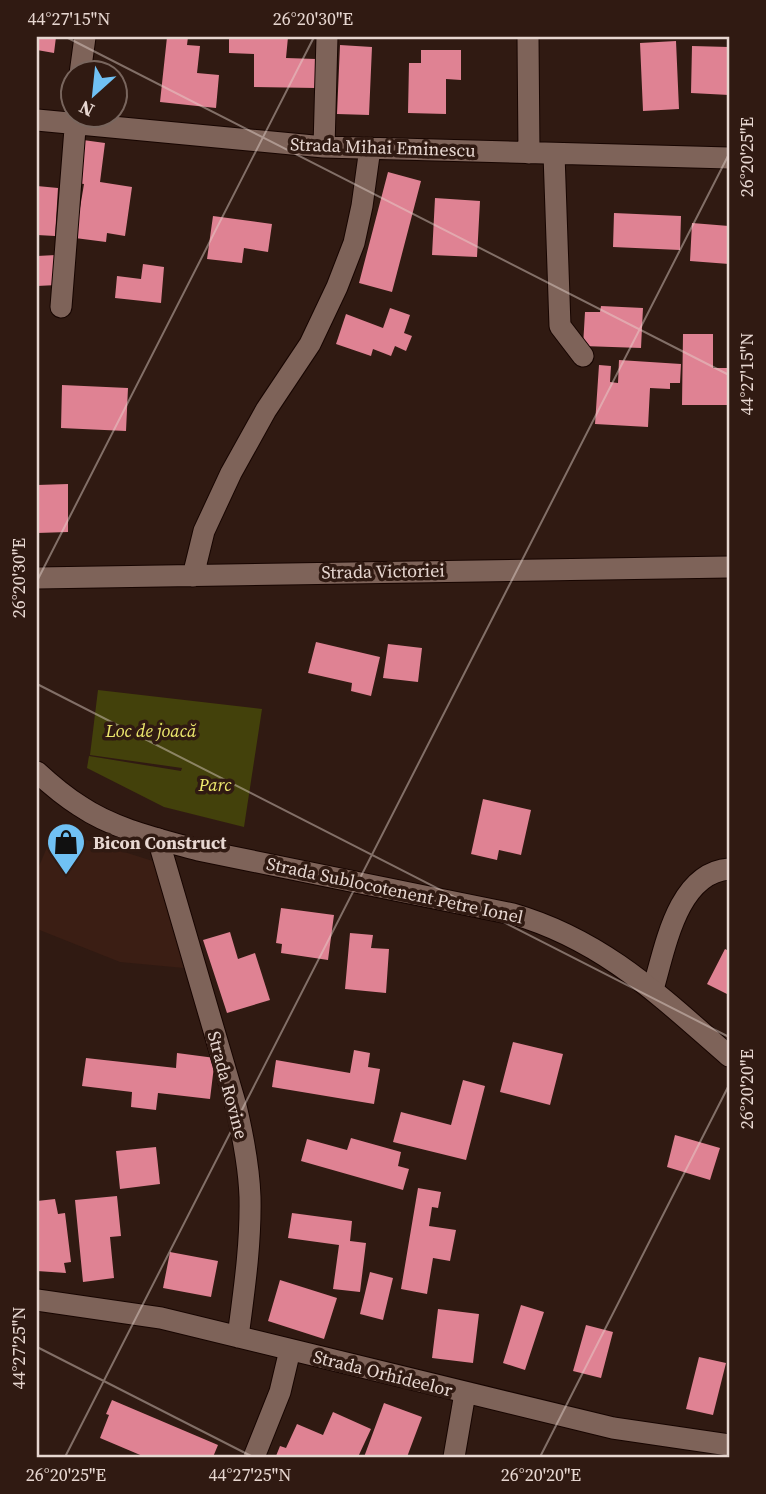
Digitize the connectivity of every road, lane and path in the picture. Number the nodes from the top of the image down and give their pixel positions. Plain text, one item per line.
1 (85, 37) edge
2 (327, 37) edge
3 (528, 37) edge
4 (82, 60) edge
5 (37, 120) edge
6 (60, 120) edge
7 (130, 126) edge
8 (74, 130) edge
9 (324, 147) junction
10 (370, 148) junction
11 (529, 153) junction
12 (554, 154) junction
13 (729, 158) edge
14 (61, 307) dead end
15 (583, 356) dead end
16 (729, 567) edge
17 (193, 576) junction
18 (37, 578) edge
19 (37, 772) edge
20 (158, 839) junction
21 (729, 869) edge
22 (653, 989) junction
23 (729, 1056) edge
24 (37, 1300) edge
25 (238, 1337) junction
26 (290, 1350) junction
27 (465, 1394) junction
28 (729, 1445) edge
29 (254, 1457) edge
30 (453, 1457) edge

1 - 4 street
2 - 9 street
3 - 11 street
5 - 6 street, Strada Mihai Eminescu
7 - 9 street, Strada Mihai Eminescu
8 - 14 street
9 - 10 street, Strada Mihai Eminescu
10 - 11 street, Strada Mihai Eminescu
10 - 17 street
11 - 12 street, Strada Mihai Eminescu
12 - 13 street, Strada Mihai Eminescu
12 - 15 street
16 - 17 street, Strada Victoriei
17 - 18 street, Strada Victoriei
19 - 20 street, Strada Sublocotenent Petre Ionel
20 - 22 street, Strada Sublocotenent Petre Ionel
20 - 25 street, Strada Rovine
21 - 22 street
22 - 23 street, Strada Sublocotenent Petre Ionel
24 - 25 street, Strada Orhideelor
25 - 26 street, Strada Orhideelor
26 - 27 street, Strada Orhideelor
26 - 29 street
27 - 28 street, Strada Orhideelor
27 - 30 street

